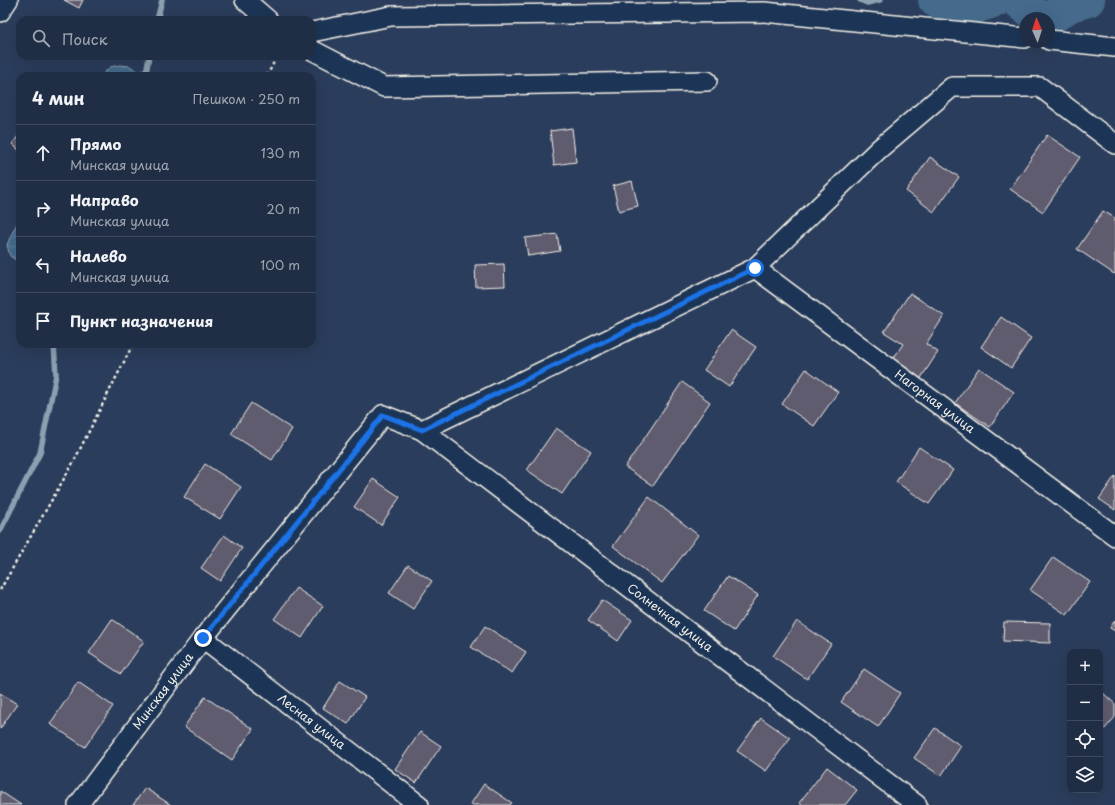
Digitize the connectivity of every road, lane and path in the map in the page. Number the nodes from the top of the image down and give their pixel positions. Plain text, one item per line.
1 (8, 0) edge
2 (245, 0) edge
3 (0, 12) edge
4 (263, 16) edge
5 (316, 31) edge
6 (1019, 37) edge
7 (1055, 41) edge
8 (1115, 47) edge
9 (316, 52) edge
10 (275, 60) edge
11 (269, 72) edge
12 (707, 81) dead end
13 (1115, 144) edge
14 (755, 268) junction
15 (131, 348) edge
16 (422, 430) junction
17 (1115, 536) edge
18 (0, 590) edge
19 (203, 638) junction
20 (78, 805) edge
21 (419, 805) edge
22 (917, 805) edge

1 - 3 street
2 - 4 street
5 - 6 street
7 - 8 street
9 - 12 street
10 - 11 path
13 - 14 street
14 - 16 street
14 - 17 street, Нагорная улица
15 - 18 path
16 - 19 street, Минская улица
16 - 22 street, Солнечная улица
19 - 20 street, Минская улица
19 - 21 street, Лесная улица

